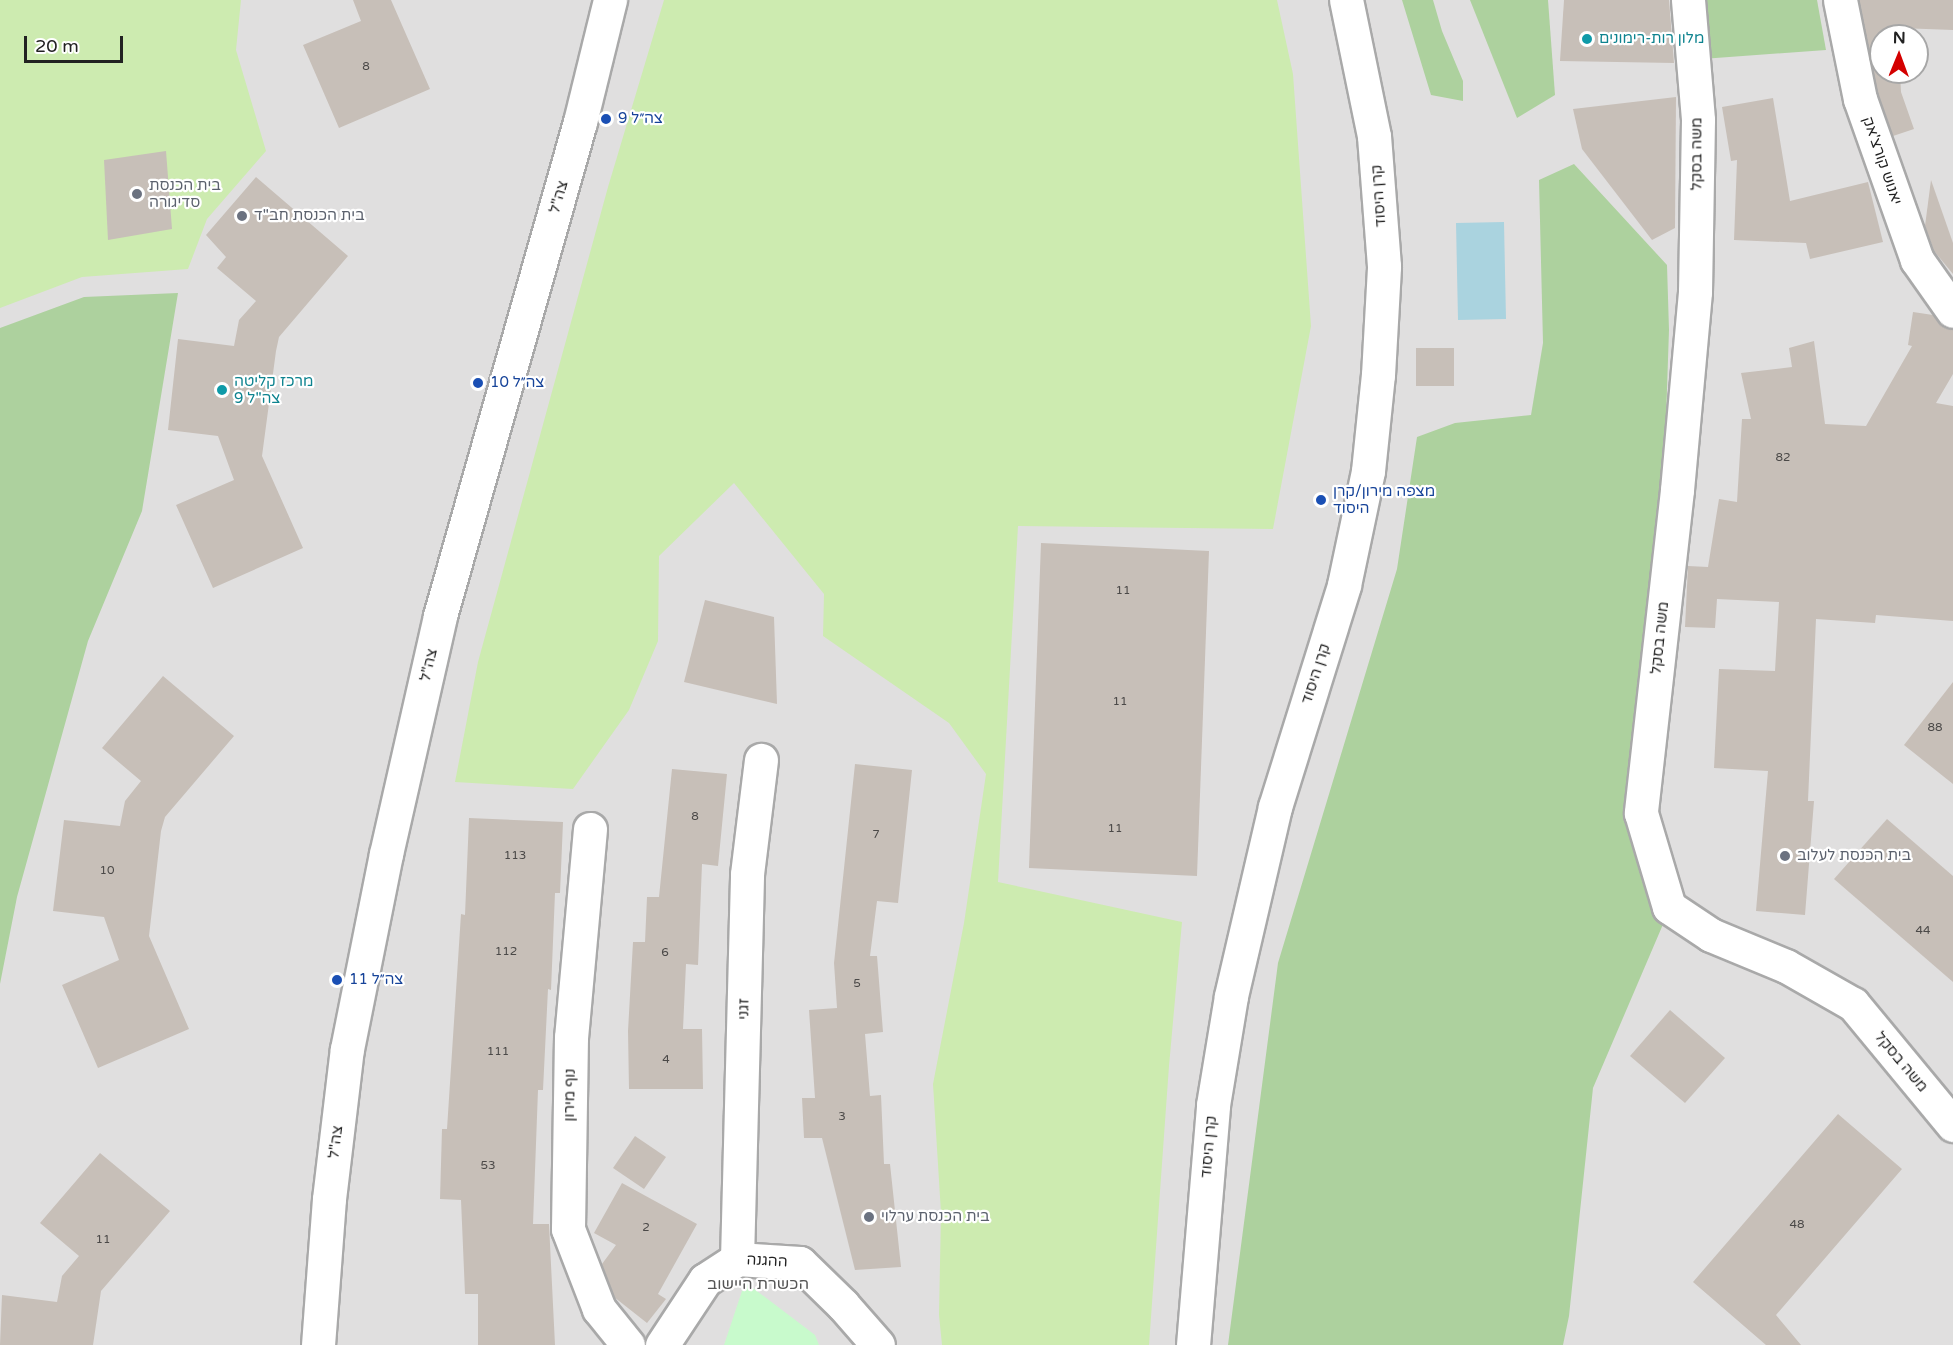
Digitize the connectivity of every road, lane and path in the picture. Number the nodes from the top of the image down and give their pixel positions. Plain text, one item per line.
1 (610, 0) edge
2 (1346, 0) edge
3 (1688, 0) edge
4 (1840, 0) edge
5 (1953, 311) edge
6 (761, 760) dead end
7 (590, 829) dead end
8 (1953, 1125) edge
9 (737, 1259) junction
10 (318, 1345) edge
11 (628, 1345) edge
12 (662, 1345) edge
13 (878, 1345) edge
14 (1193, 1345) edge

1 - 10 street, צה"ל
2 - 14 street, קרן היסוד
3 - 8 street, משה בסקל
4 - 5 street, יאנוש קורצ'אק
6 - 9 street, זגני
7 - 11 street, נוף מירון
9 - 12 street, ההגנה
9 - 13 street, ההגנה

